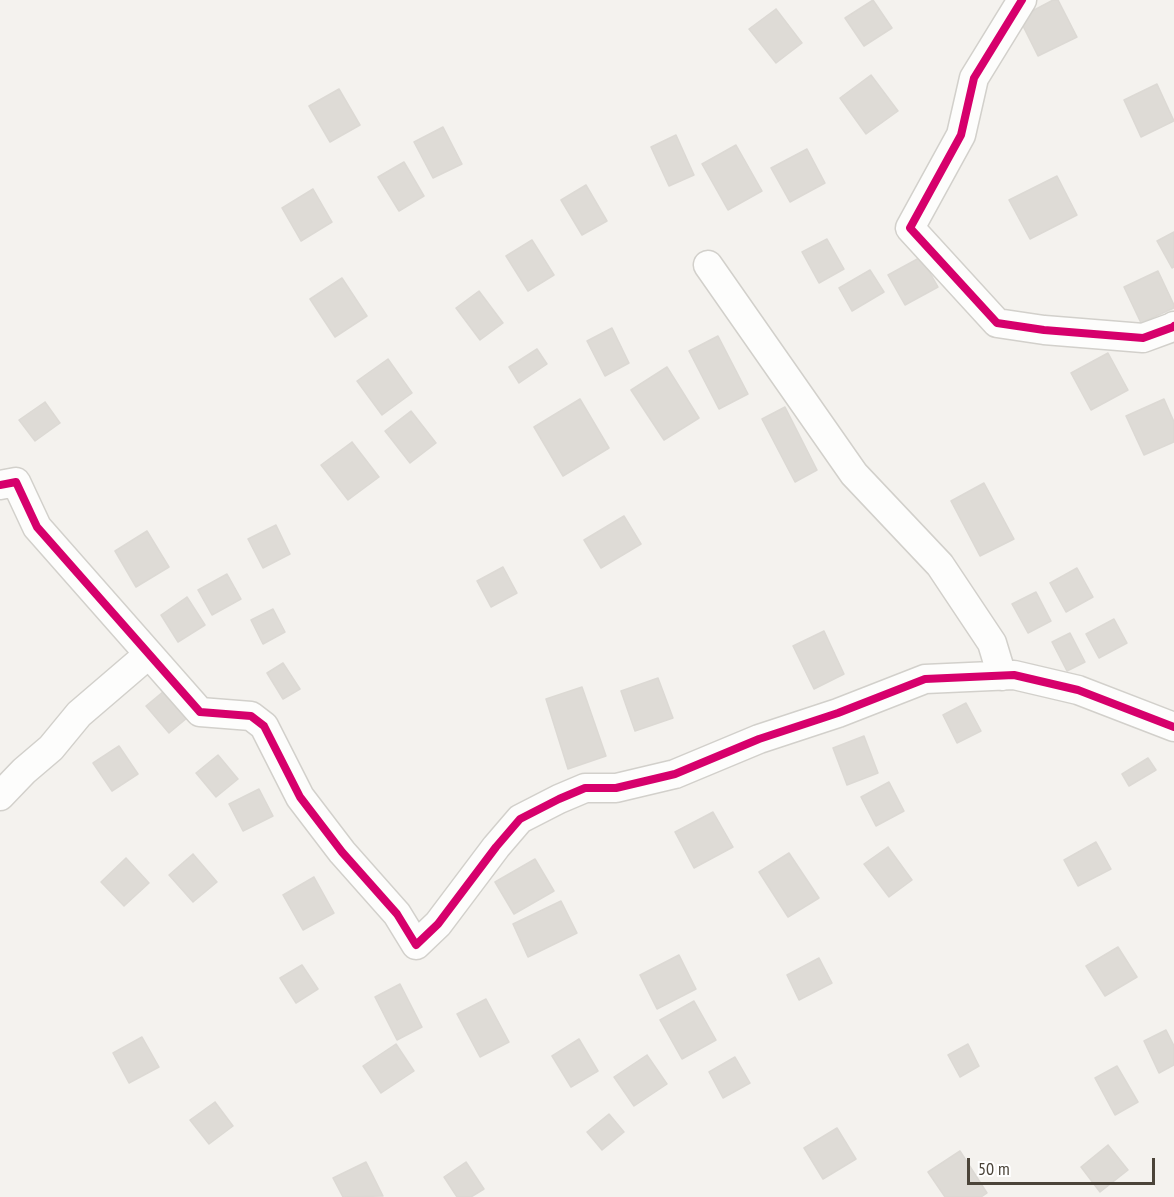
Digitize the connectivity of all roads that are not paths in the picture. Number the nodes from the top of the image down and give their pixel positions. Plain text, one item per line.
1 (1022, 0) edge
2 (708, 265) dead end
3 (1174, 326) edge
4 (0, 485) edge
5 (149, 654) junction
6 (1002, 676) junction
7 (1174, 727) edge
8 (0, 795) edge

1 - 3 street
2 - 6 street
4 - 5 street
5 - 6 street
5 - 8 street
6 - 7 street

